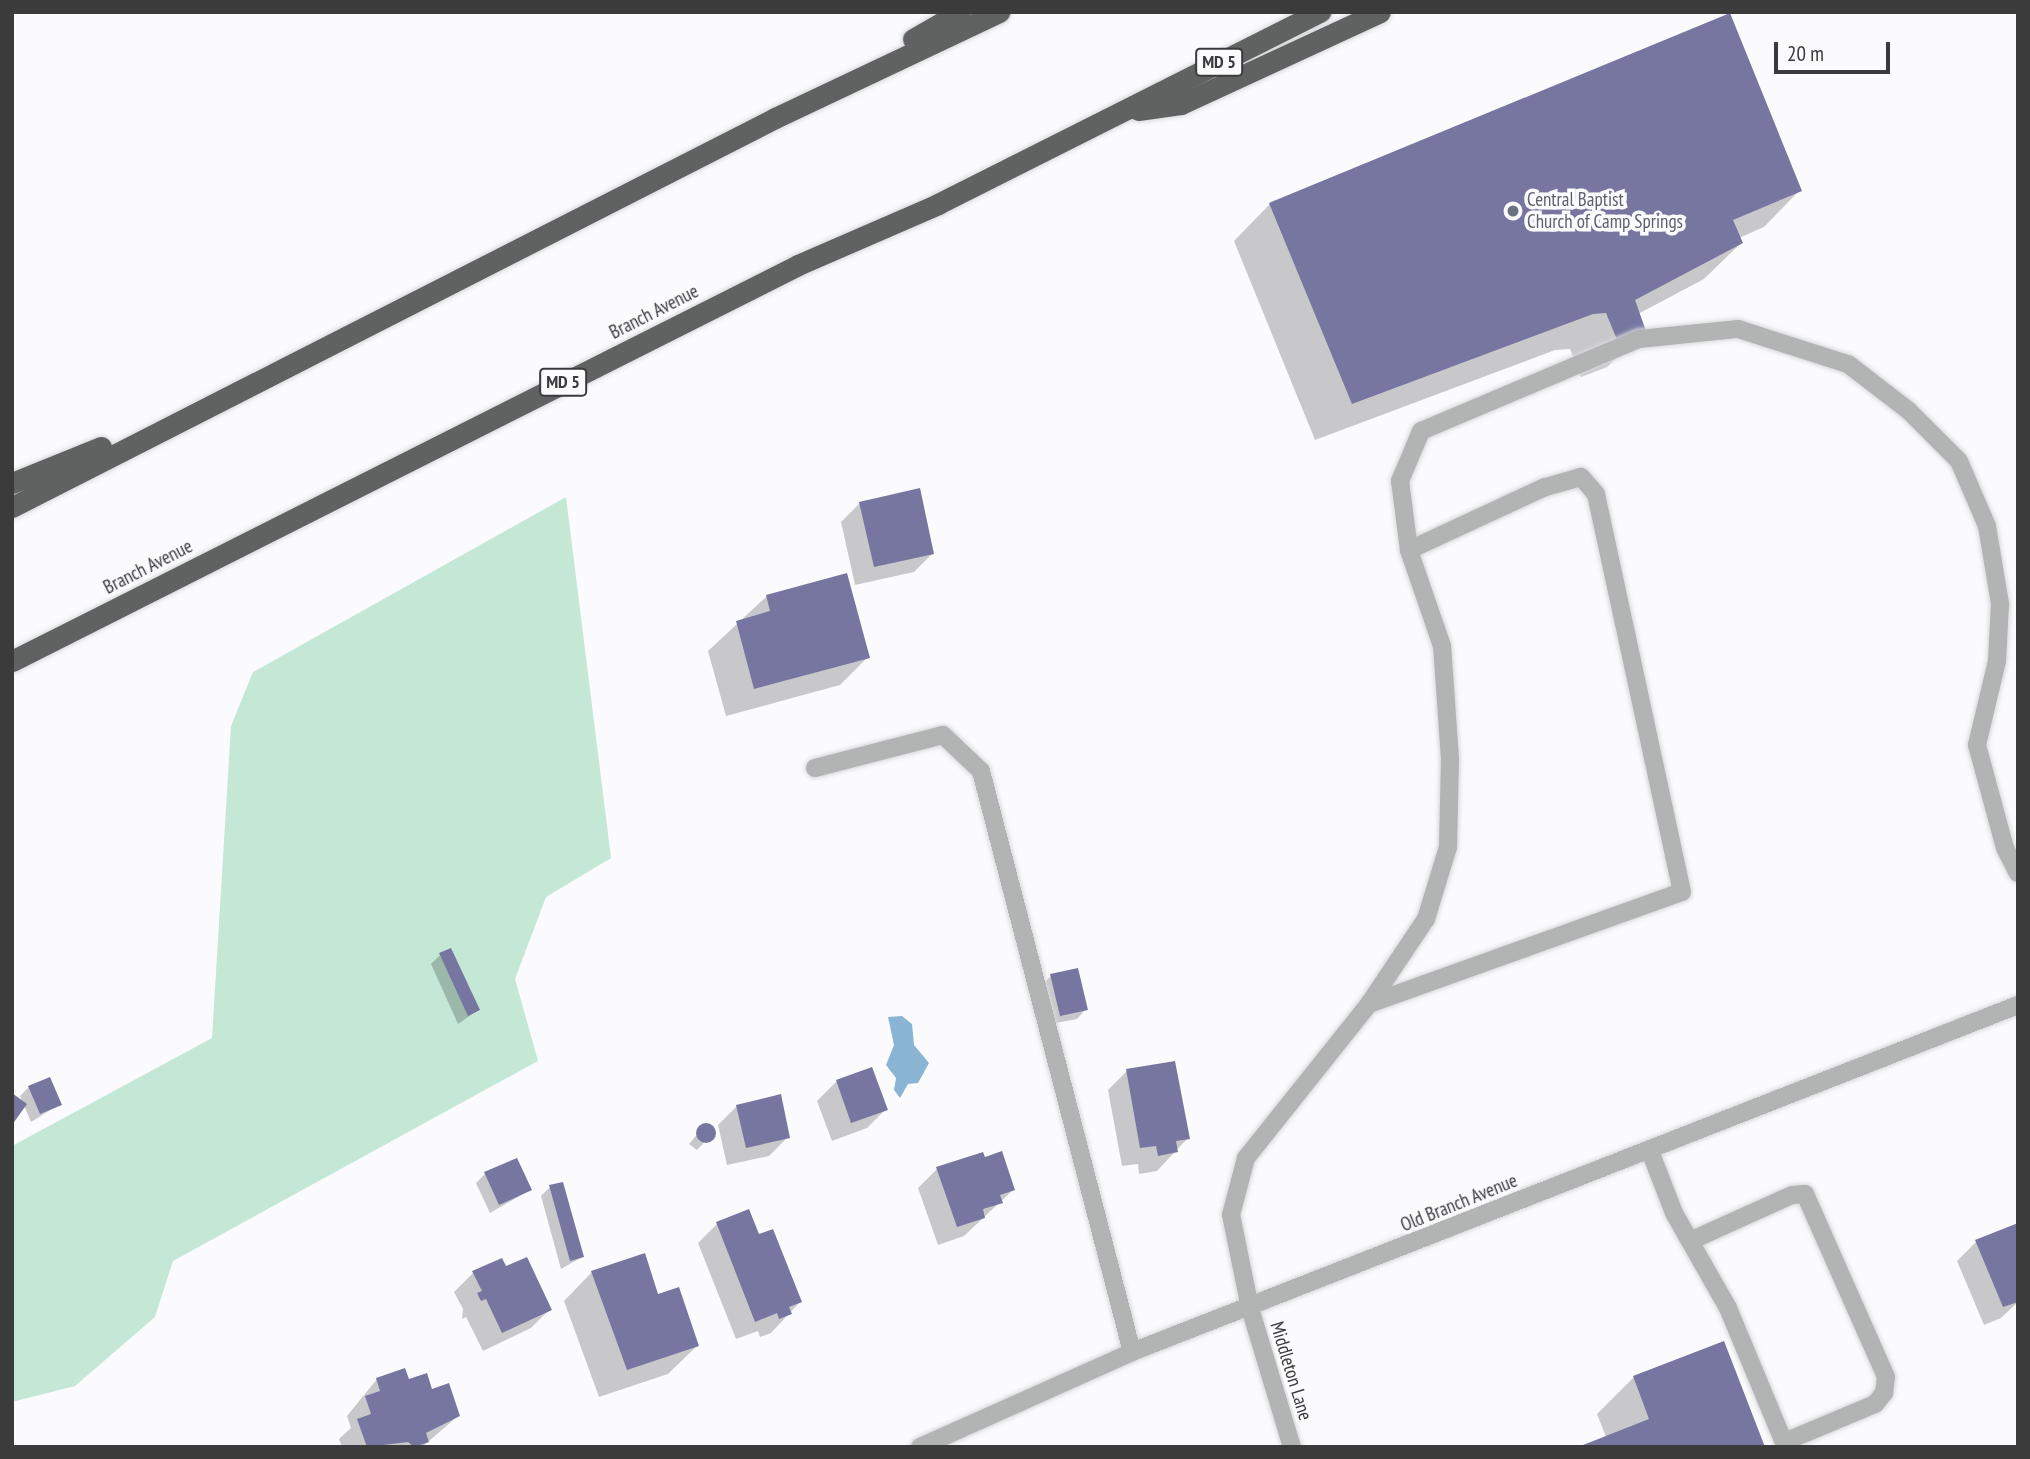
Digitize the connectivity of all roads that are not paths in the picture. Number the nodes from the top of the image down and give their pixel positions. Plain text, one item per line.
1 (960, 12) edge
2 (999, 12) edge
3 (1320, 12) edge
4 (1380, 12) edge
5 (1118, 113) junction
6 (775, 118) junction
7 (210, 404) junction
8 (12, 483) edge
9 (12, 507) edge
10 (1409, 550) junction
11 (12, 660) edge
12 (815, 768) dead end
13 (2018, 873) edge
14 (1369, 1004) junction
15 (2018, 1005) edge
16 (1650, 1151) junction
17 (1690, 1241) junction
18 (1250, 1308) junction
19 (1132, 1352) junction
20 (1785, 1444) edge
21 (920, 1447) edge
22 (1292, 1447) edge

1 - 6 highway
2 - 6 highway
3 - 5 highway, Branch Avenue / MD 5
4 - 5 highway
5 - 11 highway, Branch Avenue / MD 5
6 - 7 highway
7 - 8 highway
7 - 9 highway
10 - 13 street, Middleton Lane
10 - 14 street, Middleton Lane
10 - 14 street
12 - 19 street
14 - 18 street, Middleton Lane
15 - 16 street, Old Branch Avenue
16 - 17 street
16 - 18 street, Old Branch Avenue
17 - 20 street
17 - 20 street
18 - 19 street, Old Branch Avenue
18 - 22 street, Middleton Lane
19 - 21 street, Old Branch Avenue

